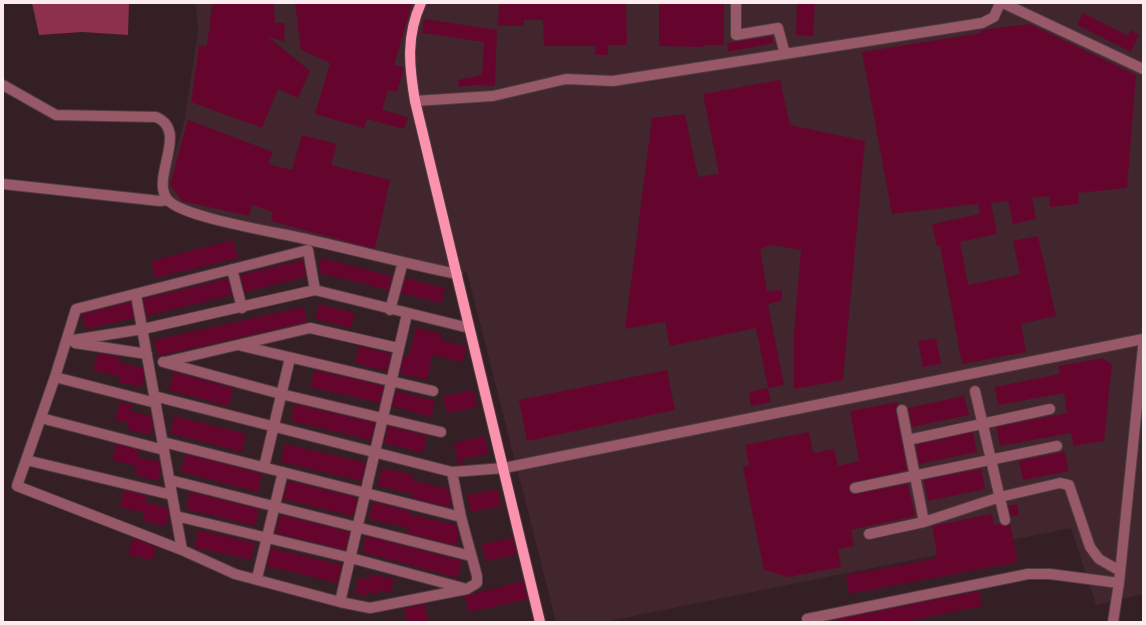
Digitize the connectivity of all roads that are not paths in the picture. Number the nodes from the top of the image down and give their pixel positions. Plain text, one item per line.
1 (421, 3) edge
2 (736, 3) edge
3 (1002, 3) edge
4 (785, 54) junction
5 (1143, 69) edge
6 (3, 85) edge
7 (415, 101) junction
8 (3, 184) edge
9 (168, 200) junction
10 (403, 262) junction
11 (232, 269) junction
12 (458, 274) junction
13 (315, 290) junction
14 (136, 295) junction
15 (242, 308) junction
16 (390, 310) junction
17 (406, 314) junction
18 (469, 328) junction
19 (142, 329) junction
20 (1143, 339) edge
21 (67, 341) junction
22 (240, 345) junction
23 (1143, 347) edge
24 (398, 348) junction
25 (290, 358) junction
26 (148, 360) junction
27 (163, 362) junction
28 (55, 377) junction
29 (391, 382) junction
30 (433, 391) dead end
31 (975, 391) dead end
32 (281, 394) junction
33 (155, 399) junction
34 (1050, 409) dead end
35 (902, 410) dead end
36 (41, 418) junction
37 (382, 418) junction
38 (983, 424) junction
39 (274, 427) junction
40 (441, 432) dead end
41 (1138, 437) edge
42 (908, 440) junction
43 (164, 446) junction
44 (1058, 446) dead end
45 (374, 452) junction
46 (26, 460) junction
47 (991, 460) junction
48 (264, 467) junction
49 (504, 468) junction
50 (283, 472) junction
51 (452, 472) junction
52 (915, 476) junction
53 (170, 480) junction
54 (855, 488) dead end
55 (365, 493) junction
56 (172, 495) junction
57 (1000, 497) junction
58 (275, 505) junction
59 (176, 516) junction
60 (461, 517) junction
61 (1005, 520) dead end
62 (924, 522) junction
63 (357, 528) junction
64 (869, 534) dead end
65 (266, 538) junction
66 (182, 550) junction
67 (471, 556) junction
68 (351, 558) junction
69 (1120, 571) junction
70 (257, 578) junction
71 (1119, 583) junction
72 (467, 589) junction
73 (340, 602) junction
74 (807, 619) dead end
75 (540, 622) edge
76 (1113, 622) edge

1 - 7 main road
2 - 4 street
3 - 4 street
3 - 5 street
4 - 7 street
6 - 9 street
7 - 12 main road
8 - 9 street
9 - 10 street
10 - 12 street
10 - 16 street
11 - 13 street
11 - 14 street
11 - 15 street
12 - 18 main road
13 - 15 street
13 - 16 street
14 - 19 street
14 - 21 street
15 - 19 street
16 - 17 street
17 - 18 street
17 - 24 street
18 - 49 main road
19 - 21 street
19 - 26 street
20 - 49 street
21 - 26 street
21 - 28 street
22 - 24 street
22 - 25 street
22 - 27 street
23 - 41 street
24 - 29 street
25 - 29 street
25 - 32 street
26 - 27 street
26 - 33 street
27 - 32 street
28 - 33 street
28 - 36 street
29 - 30 street
29 - 37 street
31 - 38 street
32 - 37 street
32 - 39 street
33 - 39 street
33 - 43 street
34 - 38 street
35 - 42 street
36 - 43 street
36 - 46 street
37 - 40 street
37 - 45 street
38 - 42 street
38 - 47 street
39 - 45 street
39 - 48 street
41 - 69 street
42 - 52 street
43 - 48 street
43 - 53 street
44 - 47 street
45 - 51 street
45 - 55 street
46 - 56 street
46 - 66 street
47 - 52 street
47 - 57 street
48 - 50 street
49 - 51 street
49 - 75 main road
50 - 55 street
50 - 58 street
51 - 60 street
52 - 54 street
52 - 62 street
53 - 56 street
53 - 58 street
55 - 60 street
55 - 63 street
56 - 59 street
57 - 61 street
57 - 62 street
57 - 69 street
58 - 63 street
58 - 65 street
59 - 65 street
59 - 66 street
60 - 67 street
62 - 64 street
63 - 67 street
63 - 68 street
65 - 68 street
65 - 70 street
66 - 70 street
67 - 72 street
68 - 72 street
68 - 73 street
69 - 71 street
70 - 73 street
71 - 74 street
71 - 76 street
72 - 73 street

